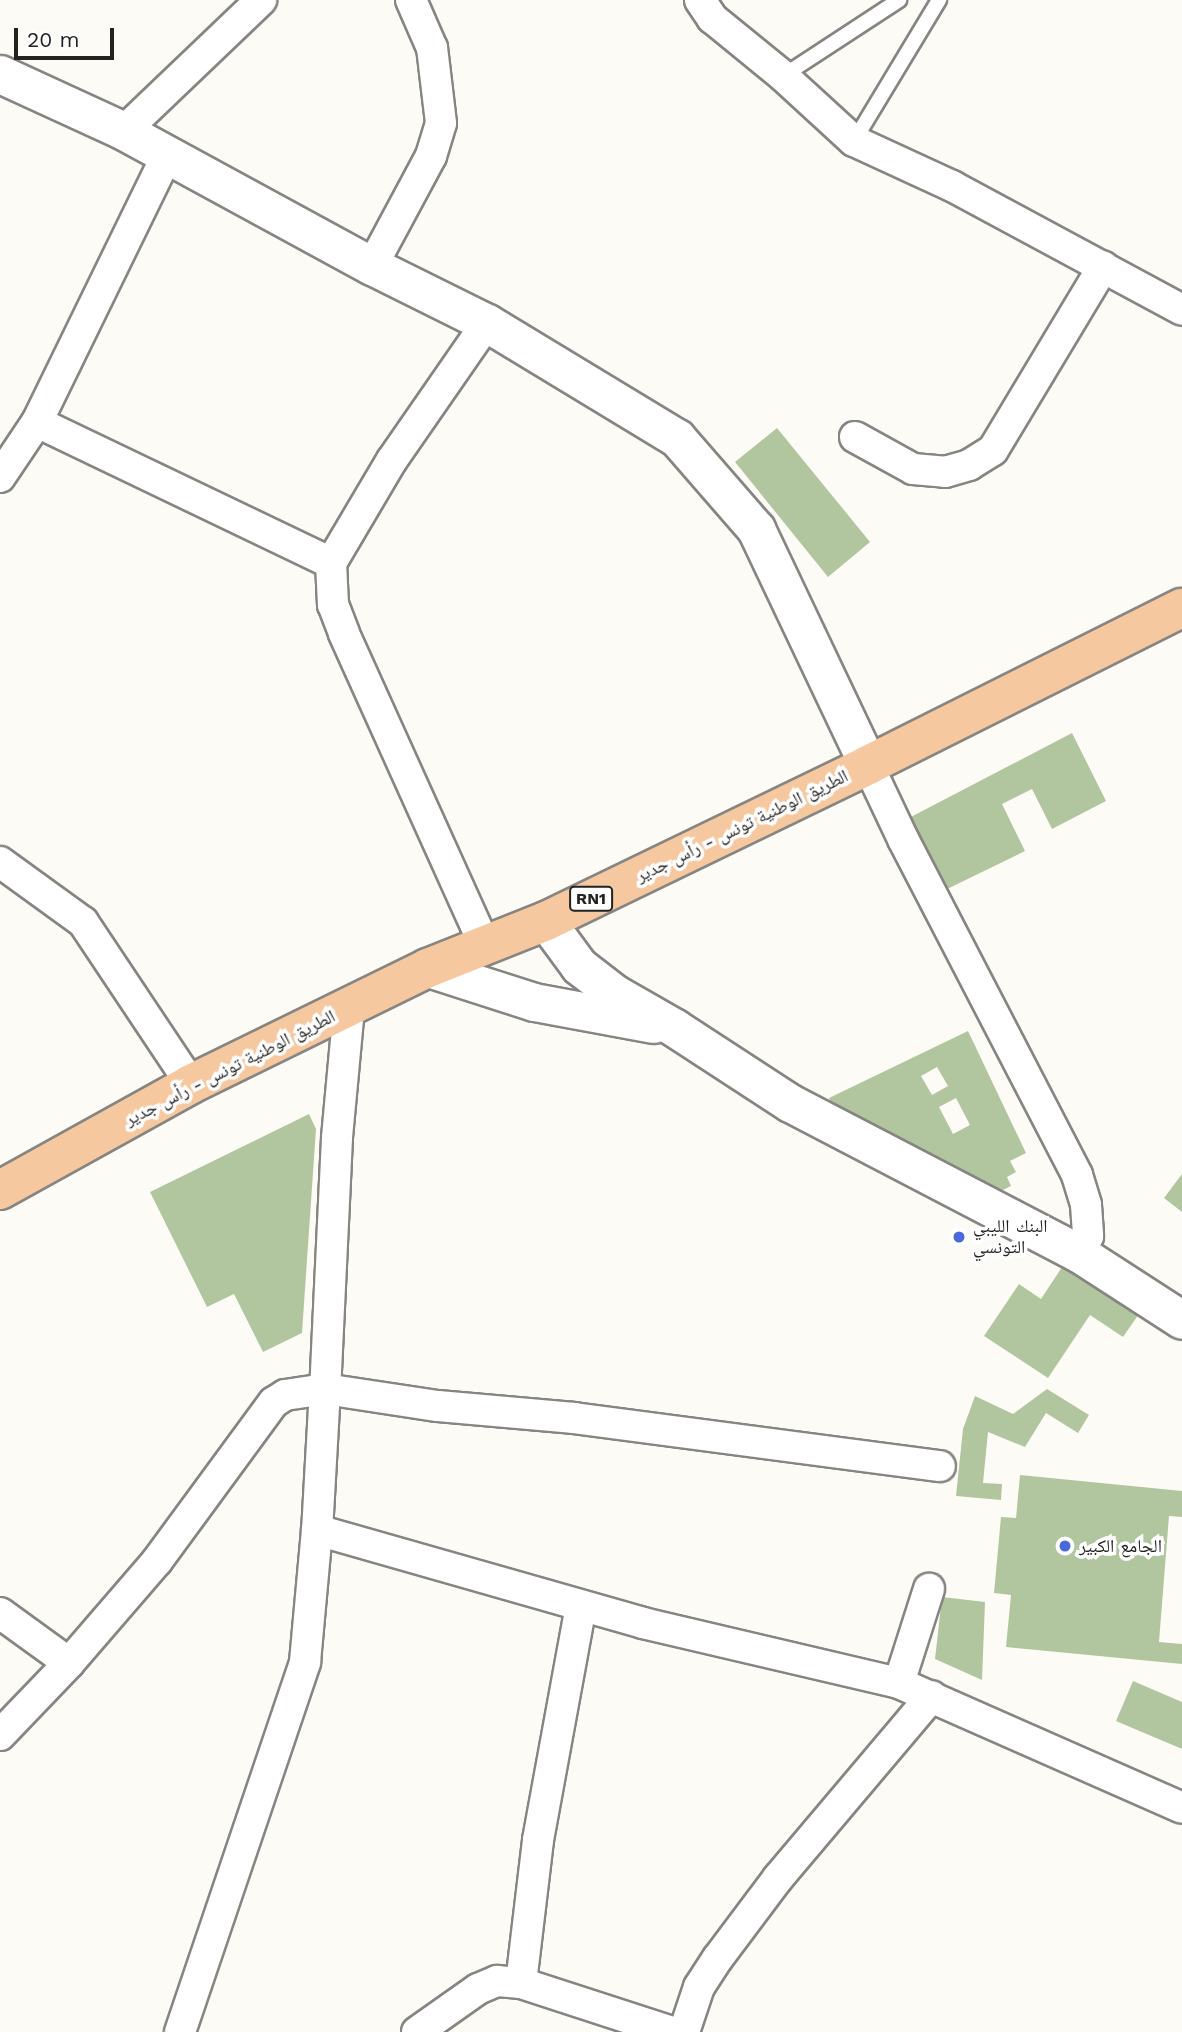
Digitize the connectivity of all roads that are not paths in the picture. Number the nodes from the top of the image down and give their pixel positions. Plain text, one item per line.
1 (261, 0) edge
2 (411, 0) edge
3 (700, 0) edge
4 (899, 0) edge
5 (939, 0) edge
6 (0, 74) edge
7 (783, 76) junction
8 (124, 131) junction
9 (854, 141) junction
10 (168, 154) junction
11 (372, 266) junction
12 (1103, 267) junction
13 (1182, 310) edge
14 (487, 323) junction
15 (37, 422) junction
16 (855, 437) dead end
17 (0, 477) edge
18 (331, 563) junction
19 (1182, 608) edge
20 (868, 765) junction
21 (0, 862) edge
22 (546, 921) junction
23 (485, 946) junction
24 (428, 968) junction
25 (349, 1008) junction
26 (675, 1028) junction
27 (191, 1084) junction
28 (0, 1190) edge
29 (1080, 1254) junction
30 (1182, 1320) edge
31 (325, 1389) junction
32 (940, 1466) dead end
33 (317, 1530) junction
34 (929, 1589) dead end
35 (581, 1606) junction
36 (0, 1613) edge
37 (69, 1663) junction
38 (899, 1683) junction
39 (932, 1696) junction
40 (0, 1735) edge
41 (1182, 1808) edge
42 (521, 1983) junction
43 (180, 2032) edge
44 (417, 2032) edge
45 (672, 2032) edge
46 (684, 2032) edge

1 - 8 street
2 - 11 street
3 - 7 street
4 - 7 lane
5 - 9 lane
6 - 8 street
7 - 9 street
8 - 10 street
9 - 12 street
10 - 11 street
10 - 15 street
11 - 14 street
12 - 13 street
12 - 16 street
14 - 18 street
14 - 20 street
15 - 17 street
15 - 18 street
18 - 23 street
19 - 20 main road, الطريق الوطنية تونس - رأس جدير / RN1
20 - 22 main road, الطريق الوطنية تونس - رأس جدير / RN1
20 - 29 street
21 - 27 street
22 - 23 main road, الطريق الوطنية تونس - رأس جدير / RN1
22 - 26 street
23 - 24 main road, الطريق الوطنية تونس - رأس جدير / RN1
24 - 25 main road, الطريق الوطنية تونس - رأس جدير / RN1
24 - 26 street
25 - 27 main road, الطريق الوطنية تونس - رأس جدير / RN1
25 - 31 street
26 - 29 street
27 - 28 main road, الطريق الوطنية تونس - رأس جدير / RN1
29 - 30 street
31 - 32 street
31 - 33 street
31 - 37 street
33 - 35 street
33 - 43 street
34 - 38 street
35 - 38 street
35 - 42 street
36 - 37 street
37 - 40 street
38 - 39 street
39 - 41 street
39 - 46 street
42 - 44 street
42 - 45 street

